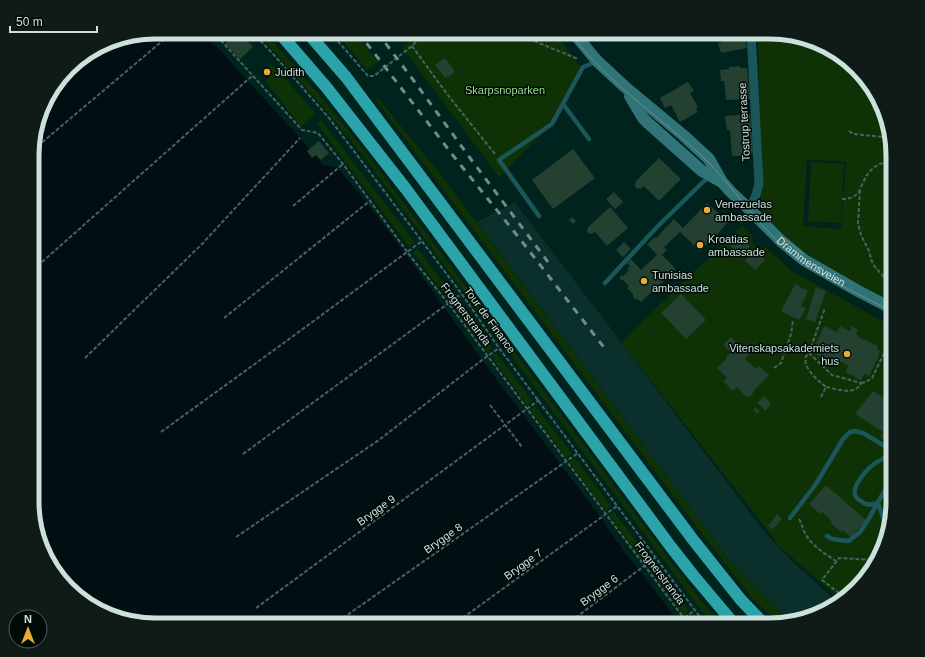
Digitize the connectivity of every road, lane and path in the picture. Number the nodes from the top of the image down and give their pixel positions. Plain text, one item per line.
1 (165, 39) edge
2 (219, 39) edge
3 (259, 39) edge
4 (285, 39) edge
5 (313, 39) edge
6 (336, 39) edge
7 (419, 39) edge
8 (529, 39) edge
9 (579, 39) edge
10 (751, 39) edge
11 (412, 46) junction
12 (578, 59) dead end
13 (597, 61) junction
14 (253, 76) junction
15 (563, 104) junction
16 (849, 131) dead end
17 (884, 137) edge
18 (300, 138) dead end
19 (588, 139) dead end
20 (40, 144) edge
21 (499, 160) junction
22 (886, 162) edge
23 (344, 164) junction
24 (713, 173) junction
25 (860, 190) junction
26 (842, 199) dead end
27 (371, 200) junction
28 (293, 206) dead end
29 (749, 209) junction
30 (539, 216) dead end
31 (422, 242) junction
32 (408, 251) junction
33 (39, 265) edge
34 (886, 281) edge
35 (605, 284) dead end
36 (461, 293) junction
37 (448, 303) junction
38 (886, 306) edge
39 (825, 308) dead end
40 (224, 318) dead end
41 (793, 320) dead end
42 (883, 337) dead end
43 (886, 340) edge
44 (499, 348) junction
45 (886, 350) edge
46 (809, 353) junction
47 (488, 356) junction
48 (85, 358) dead end
49 (774, 368) dead end
50 (861, 383) junction
51 (826, 387) junction
52 (821, 397) dead end
53 (539, 400) junction
54 (490, 405) dead end
55 (527, 408) junction
56 (505, 425) junction
57 (161, 432) dead end
58 (522, 448) dead end
59 (886, 448) edge
60 (578, 452) junction
61 (243, 454) dead end
62 (886, 456) edge
63 (566, 461) junction
64 (886, 486) edge
65 (878, 503) junction
66 (617, 506) junction
67 (606, 514) junction
68 (792, 516) joint
69 (884, 522) edge
70 (827, 536) dead end
71 (236, 537) dead end
72 (656, 557) junction
73 (870, 560) edge
74 (836, 561) junction
75 (644, 566) junction
76 (841, 594) edge
77 (256, 608) dead end
78 (695, 610) junction
79 (343, 618) edge
80 (463, 618) edge
81 (575, 618) edge
82 (682, 618) edge
83 (684, 618) edge
84 (701, 618) edge
85 (729, 618) edge
86 (758, 618) edge

1 - 20 path
2 - 14 path, Frognerstranda
3 - 31 path, Tour de Finance
4 - 85 highway
5 - 86 highway
6 - 11 path
7 - 11 path
8 - 12 path
9 - 13 street, Drammensveien
10 - 29 street, Tostrup terrasse
11 - 21 path
13 - 15 lane
13 - 24 street, Drammensveien
14 - 23 path, Frognerstranda
14 - 33 path
15 - 19 lane
15 - 21 lane
16 - 17 path
18 - 48 path
21 - 30 lane
22 - 25 path
23 - 27 path, Frognerstranda
23 - 28 path
24 - 29 street, Drammensveien
24 - 35 lane
25 - 26 path
25 - 34 path
27 - 32 path, Frognerstranda
27 - 40 path
29 - 38 street, Drammensveien
31 - 32 path
31 - 36 path, Tour de Finance
32 - 37 path, Frognerstranda
32 - 57 path
36 - 37 path
36 - 44 path, Tour de Finance
37 - 47 path, Frognerstranda
37 - 61 path
39 - 46 path
41 - 49 path
42 - 43 path
44 - 47 path
44 - 53 path, Tour de Finance
45 - 50 path
46 - 50 path
46 - 51 path
47 - 55 path, Frognerstranda
47 - 71 path
50 - 51 path
51 - 52 path
53 - 55 path, Brygge 9
53 - 60 path, Tour de Finance
54 - 56 path
55 - 56 path, Brygge 9
55 - 63 path, Frognerstranda
56 - 58 path
56 - 77 path, Brygge 9
59 - 68 lane
60 - 63 path, Brygge 8
60 - 66 path, Tour de Finance
62 - 65 lane
63 - 67 path, Frognerstranda
63 - 79 path, Brygge 8
64 - 65 lane
65 - 69 lane
65 - 70 lane
66 - 67 path, Brygge 7
66 - 72 path, Tour de Finance
67 - 75 path, Frognerstranda
67 - 80 path, Brygge 7
68 - 74 path
72 - 75 path, Brygge 6
72 - 78 path, Tour de Finance
73 - 74 path
74 - 76 path
75 - 81 path, Brygge 6
75 - 82 path, Frognerstranda
78 - 83 path
78 - 84 path, Tour de Finance

